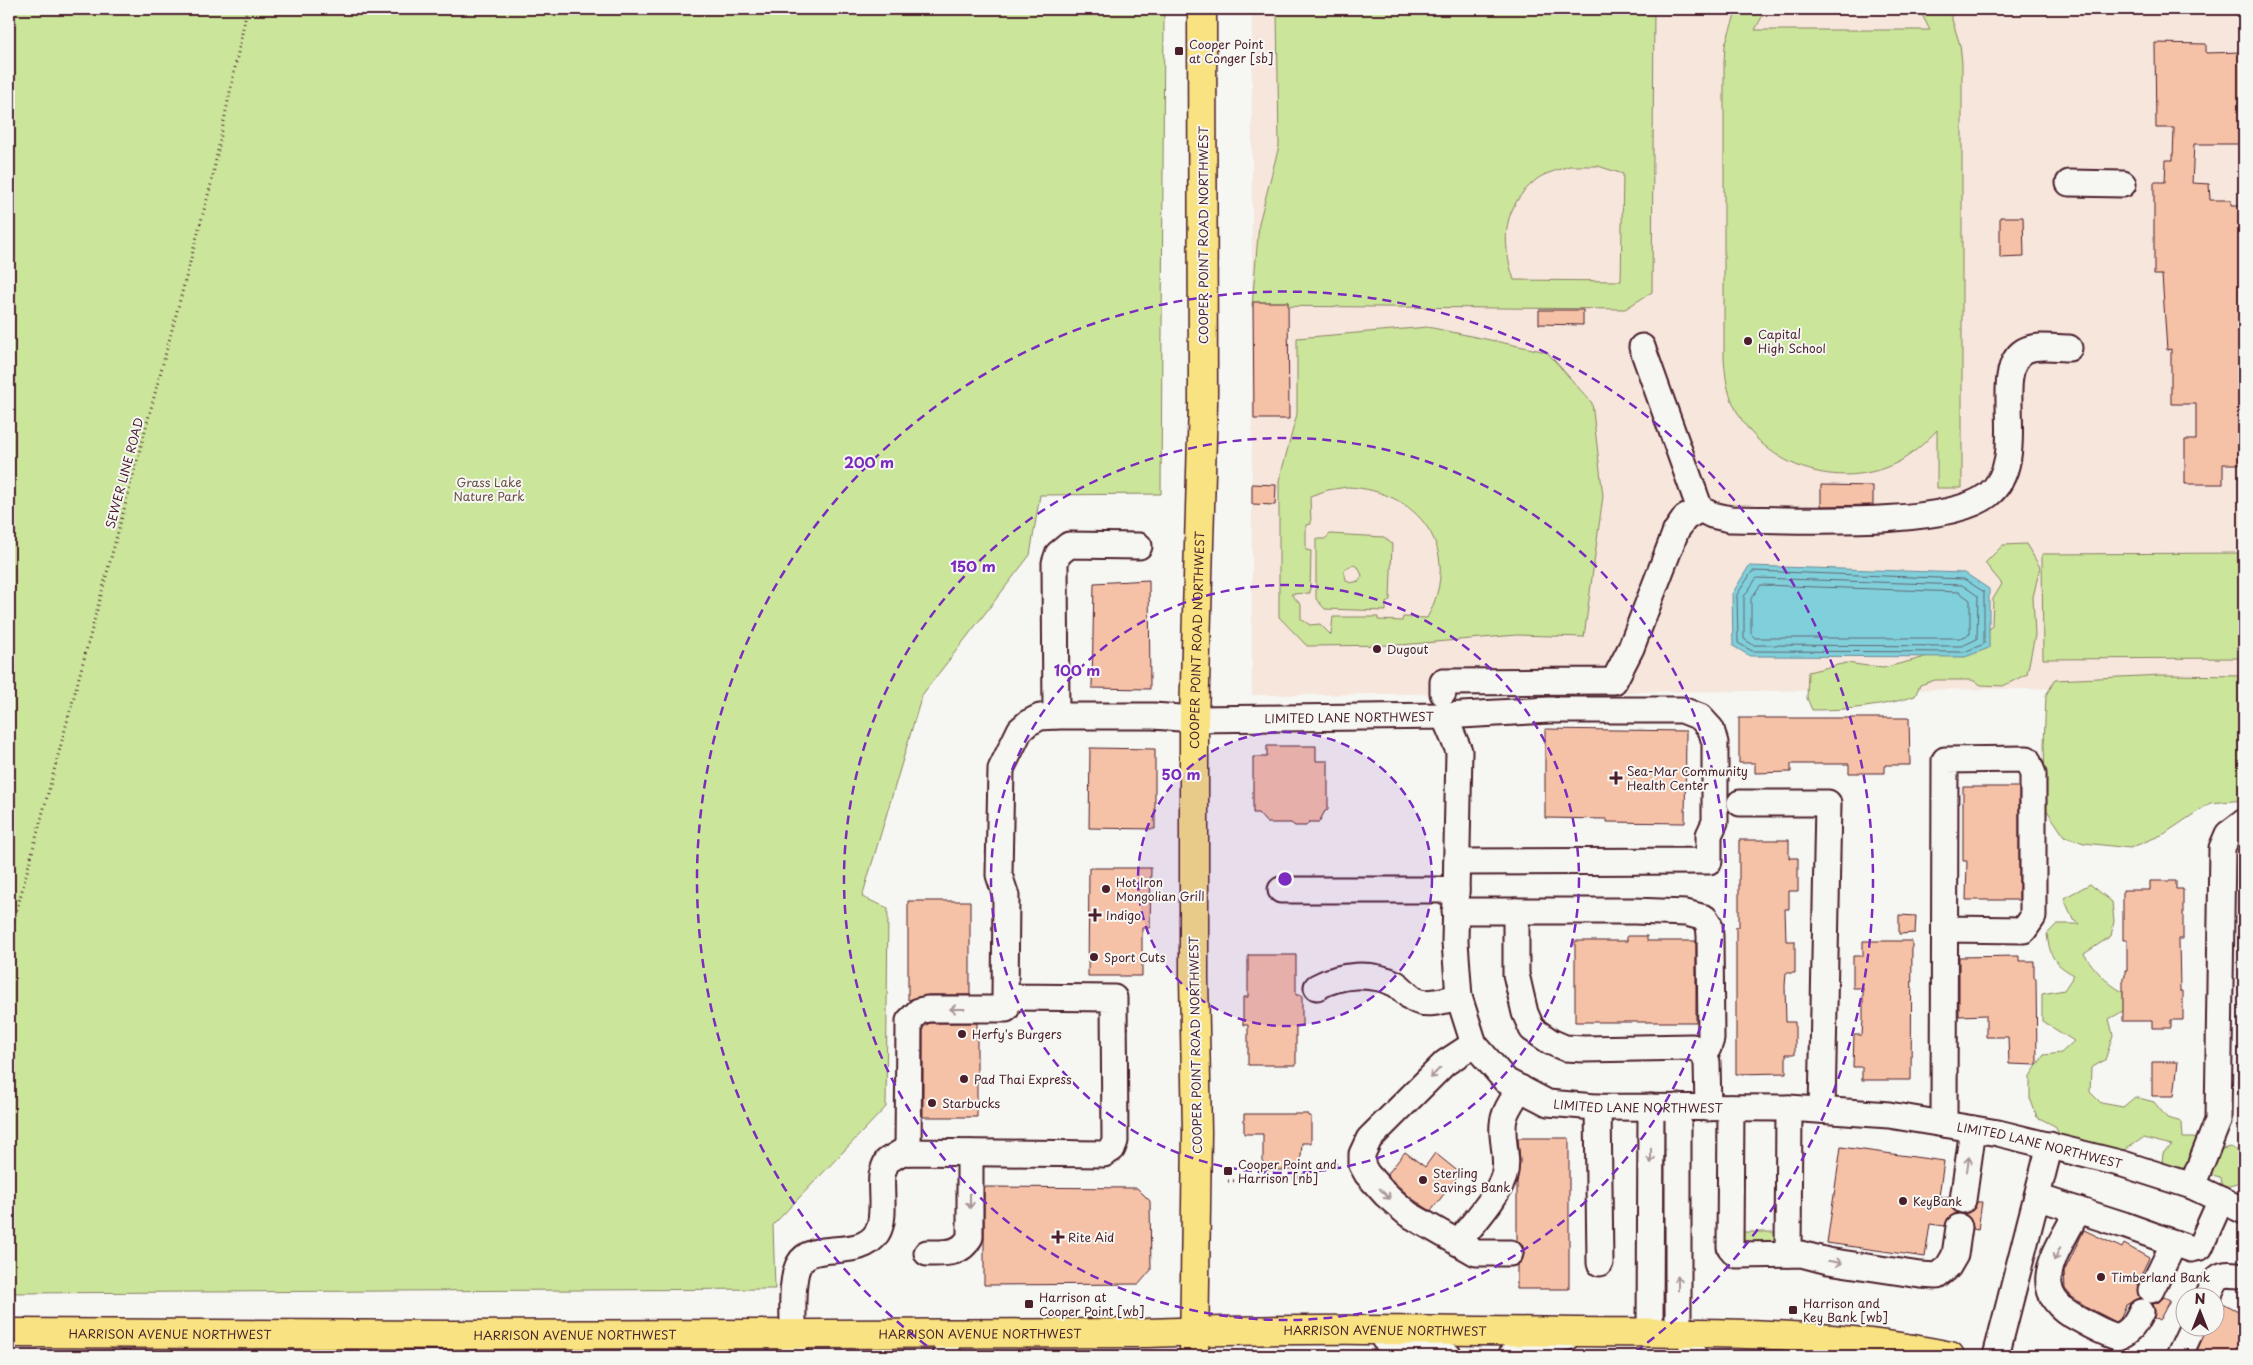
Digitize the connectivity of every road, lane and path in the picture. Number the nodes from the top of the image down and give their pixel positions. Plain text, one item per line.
1 (247, 9) edge
2 (1202, 9) edge
3 (2069, 183) dead end
4 (2123, 184) dead end
5 (1642, 347) dead end
6 (2069, 348) dead end
7 (1700, 509) junction
8 (1139, 546) dead end
9 (1444, 704) junction
10 (1056, 716) junction
11 (1194, 719) junction
12 (1740, 803) dead end
13 (2244, 822) edge
14 (1456, 862) junction
15 (1281, 890) dead end
16 (1456, 901) junction
17 (1516, 911) junction
18 (1945, 929) junction
19 (9, 939) edge
20 (1317, 987) dead end
21 (1459, 997) junction
22 (1006, 1010) dead end
23 (1474, 1044) junction
24 (1703, 1052) junction
25 (1520, 1088) junction
26 (1598, 1107) junction
27 (1651, 1107) junction
28 (1678, 1107) junction
29 (1720, 1108) junction
30 (1789, 1108) junction
31 (1822, 1110) junction
32 (1944, 1124) junction
33 (1973, 1129) junction
34 (2050, 1145) junction
35 (908, 1152) junction
36 (970, 1153) junction
37 (1362, 1154) junction
38 (1228, 1181) dead end
39 (2192, 1186) junction
40 (2037, 1197) junction
41 (1963, 1200) dead end
42 (2221, 1200) junction
43 (2078, 1210) junction
44 (2244, 1211) edge
45 (1959, 1228) dead end
46 (1458, 1242) junction
47 (2174, 1243) junction
48 (927, 1253) dead end
49 (1510, 1253) dead end
50 (1788, 1254) junction
51 (1600, 1263) dead end
52 (2242, 1271) edge
53 (2212, 1288) edge
54 (1350, 1330) junction
55 (1594, 1332) junction
56 (1650, 1332) junction
57 (9, 1333) edge
58 (2187, 1338) edge
59 (1687, 1340) edge
60 (1194, 1344) edge
61 (794, 1345) edge
62 (946, 1345) edge
63 (1449, 1356) edge
64 (1511, 1356) edge
65 (1950, 1356) edge
66 (1996, 1356) edge
67 (2180, 1356) edge

1 - 19 path, SEWER LINE ROAD
2 - 11 main road, COOPER POINT ROAD NORTHWEST
3 - 4 street
5 - 7 street
6 - 7 street
7 - 9 street
8 - 10 street
9 - 11 street, LIMITED LANE NORTHWEST
9 - 14 street, LIMITED LANE NORTHWEST
9 - 14 street
10 - 11 street, LIMITED LANE NORTHWEST
10 - 36 street, LIMITED LANE NORTHWEST
11 - 60 main road, COOPER POINT ROAD NORTHWEST
12 - 31 street
13 - 39 street
14 - 16 street, LIMITED LANE NORTHWEST
15 - 16 street
16 - 17 street
16 - 21 street, LIMITED LANE NORTHWEST
17 - 24 street
17 - 24 street
18 - 18 street
18 - 32 street
20 - 21 street
21 - 23 street, LIMITED LANE NORTHWEST
22 -> 35 street
23 - 25 street, LIMITED LANE NORTHWEST
23 -> 37 street
24 - 29 street
25 - 26 street, LIMITED LANE NORTHWEST
25 - 46 street
26 - 27 street, LIMITED LANE NORTHWEST
26 - 51 street
27 - 28 street, LIMITED LANE NORTHWEST
27 -> 56 street
28 - 29 street, LIMITED LANE NORTHWEST
59 -> 28 street
29 - 30 street, LIMITED LANE NORTHWEST
29 - 50 street
30 - 31 street, LIMITED LANE NORTHWEST
30 - 50 street
31 - 32 street, LIMITED LANE NORTHWEST
32 - 33 street, LIMITED LANE NORTHWEST
33 - 34 street, LIMITED LANE NORTHWEST
41 -> 33 street
34 - 39 street, LIMITED LANE NORTHWEST
34 - 40 street
35 - 36 street
35 - 61 street
36 -> 48 street
37 - 38 path
37 -> 46 street
39 - 42 street, LIMITED LANE NORTHWEST
40 - 43 street
40 - 66 street
42 - 44 street, LIMITED LANE NORTHWEST
42 - 47 street
43 - 47 street
43 -> 47 street
50 -> 45 street
46 - 49 street
52 - 53 street
54 - 55 main road, HARRISON AVENUE NORTHWEST
54 - 60 main road, HARRISON AVENUE NORTHWEST
54 - 63 street
55 - 56 main road, HARRISON AVENUE NORTHWEST
55 - 64 street
56 - 59 main road, HARRISON AVENUE NORTHWEST
57 - 61 main road, HARRISON AVENUE NORTHWEST
58 - 67 street
59 - 65 main road, HARRISON AVENUE NORTHWEST
60 - 62 main road, HARRISON AVENUE NORTHWEST
61 - 62 main road, HARRISON AVENUE NORTHWEST

